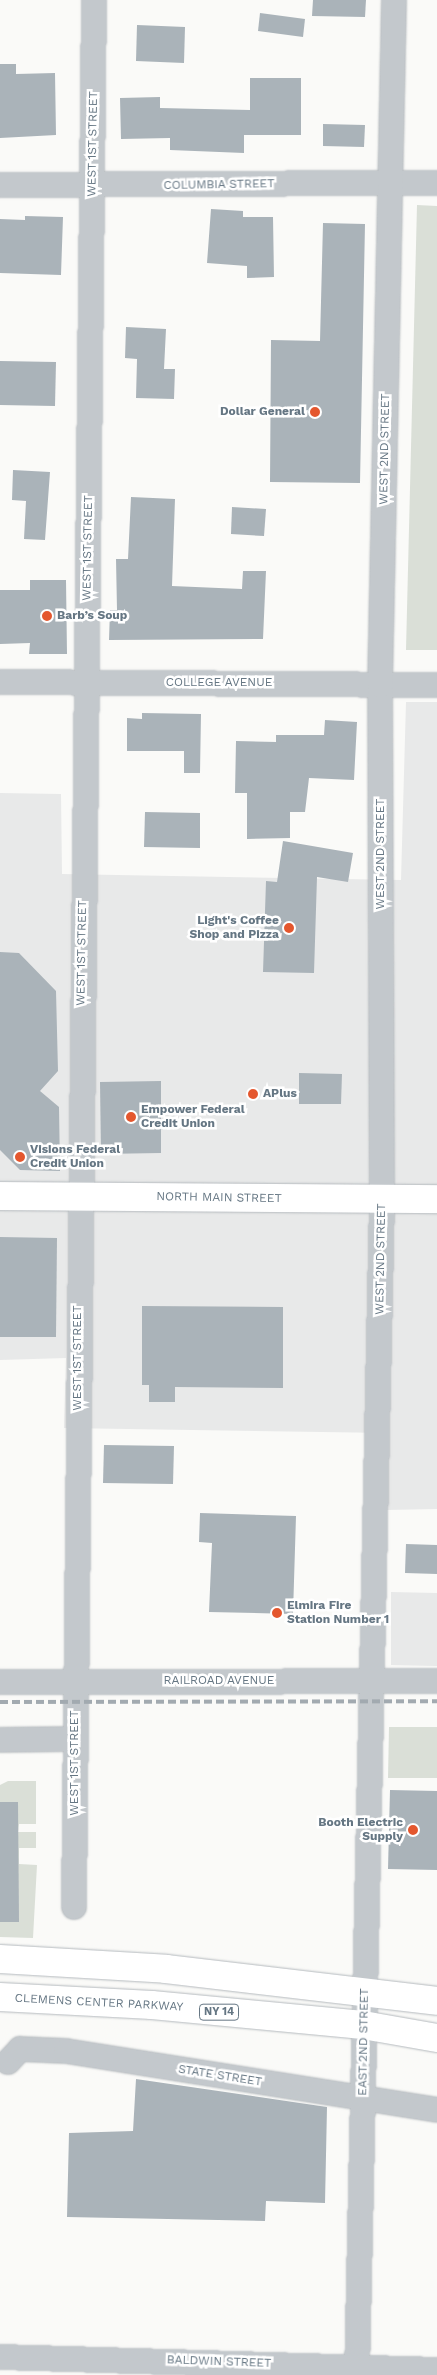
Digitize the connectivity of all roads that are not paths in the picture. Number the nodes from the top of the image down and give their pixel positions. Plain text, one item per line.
1 (94, 0) edge
2 (394, 0) edge
3 (389, 183) junction
4 (437, 183) edge
5 (0, 185) edge
6 (94, 186) junction
7 (0, 682) edge
8 (87, 682) junction
9 (380, 685) junction
10 (437, 685) edge
11 (0, 1196) edge
12 (78, 1197) junction
13 (382, 1199) junction
14 (437, 1199) edge
15 (372, 1681) junction
16 (437, 1681) edge
17 (0, 1682) edge
18 (76, 1682) junction
19 (370, 1709) joint
20 (75, 1739) junction
21 (0, 1740) edge
22 (74, 1907) dead end
23 (0, 1959) edge
24 (364, 1991) junction
25 (0, 1997) edge
26 (437, 2001) edge
27 (364, 2025) junction
28 (437, 2038) edge
29 (8, 2062) dead end
30 (363, 2100) junction
31 (437, 2110) edge
32 (0, 2357) edge
33 (437, 2370) edge
34 (357, 2372) edge

1 - 6 street, WEST 1ST STREET
2 - 3 street, WEST 2ND STREET
3 - 4 street, COLUMBIA STREET
3 - 6 street, COLUMBIA STREET
3 - 9 street, WEST 2ND STREET
5 - 6 street, COLUMBIA STREET
6 - 8 street, WEST 1ST STREET
7 - 8 street, COLLEGE AVENUE
8 - 9 street, COLLEGE AVENUE
8 - 12 street, WEST 1ST STREET
9 - 10 street, COLLEGE AVENUE
9 - 13 street, WEST 2ND STREET
11 - 12 main road, NORTH MAIN STREET
12 - 13 main road, NORTH MAIN STREET
12 - 18 street, WEST 1ST STREET
13 - 14 main road, NORTH MAIN STREET
13 - 15 street, WEST 2ND STREET
15 - 16 street, RAILROAD AVENUE
15 - 18 street, RAILROAD AVENUE
15 - 19 street, WEST 2ND STREET
17 - 18 street, RAILROAD AVENUE
18 - 20 street, WEST 1ST STREET
19 - 24 street, EAST 2ND STREET
20 - 21 street
20 - 22 street, WEST 1ST STREET
23 - 24 main road
24 - 26 main road
24 - 27 street, EAST 2ND STREET
25 - 27 main road, CLEMENS CENTER PARKWAY / NY 14
27 - 28 main road, CLEMENS CENTER PARKWAY / NY 14
27 - 30 street, EAST 2ND STREET
29 - 30 street, STATE STREET
30 - 31 street, STATE STREET
30 - 34 street, EAST 2ND STREET
32 - 34 street, BALDWIN STREET
33 - 34 street, BALDWIN STREET

